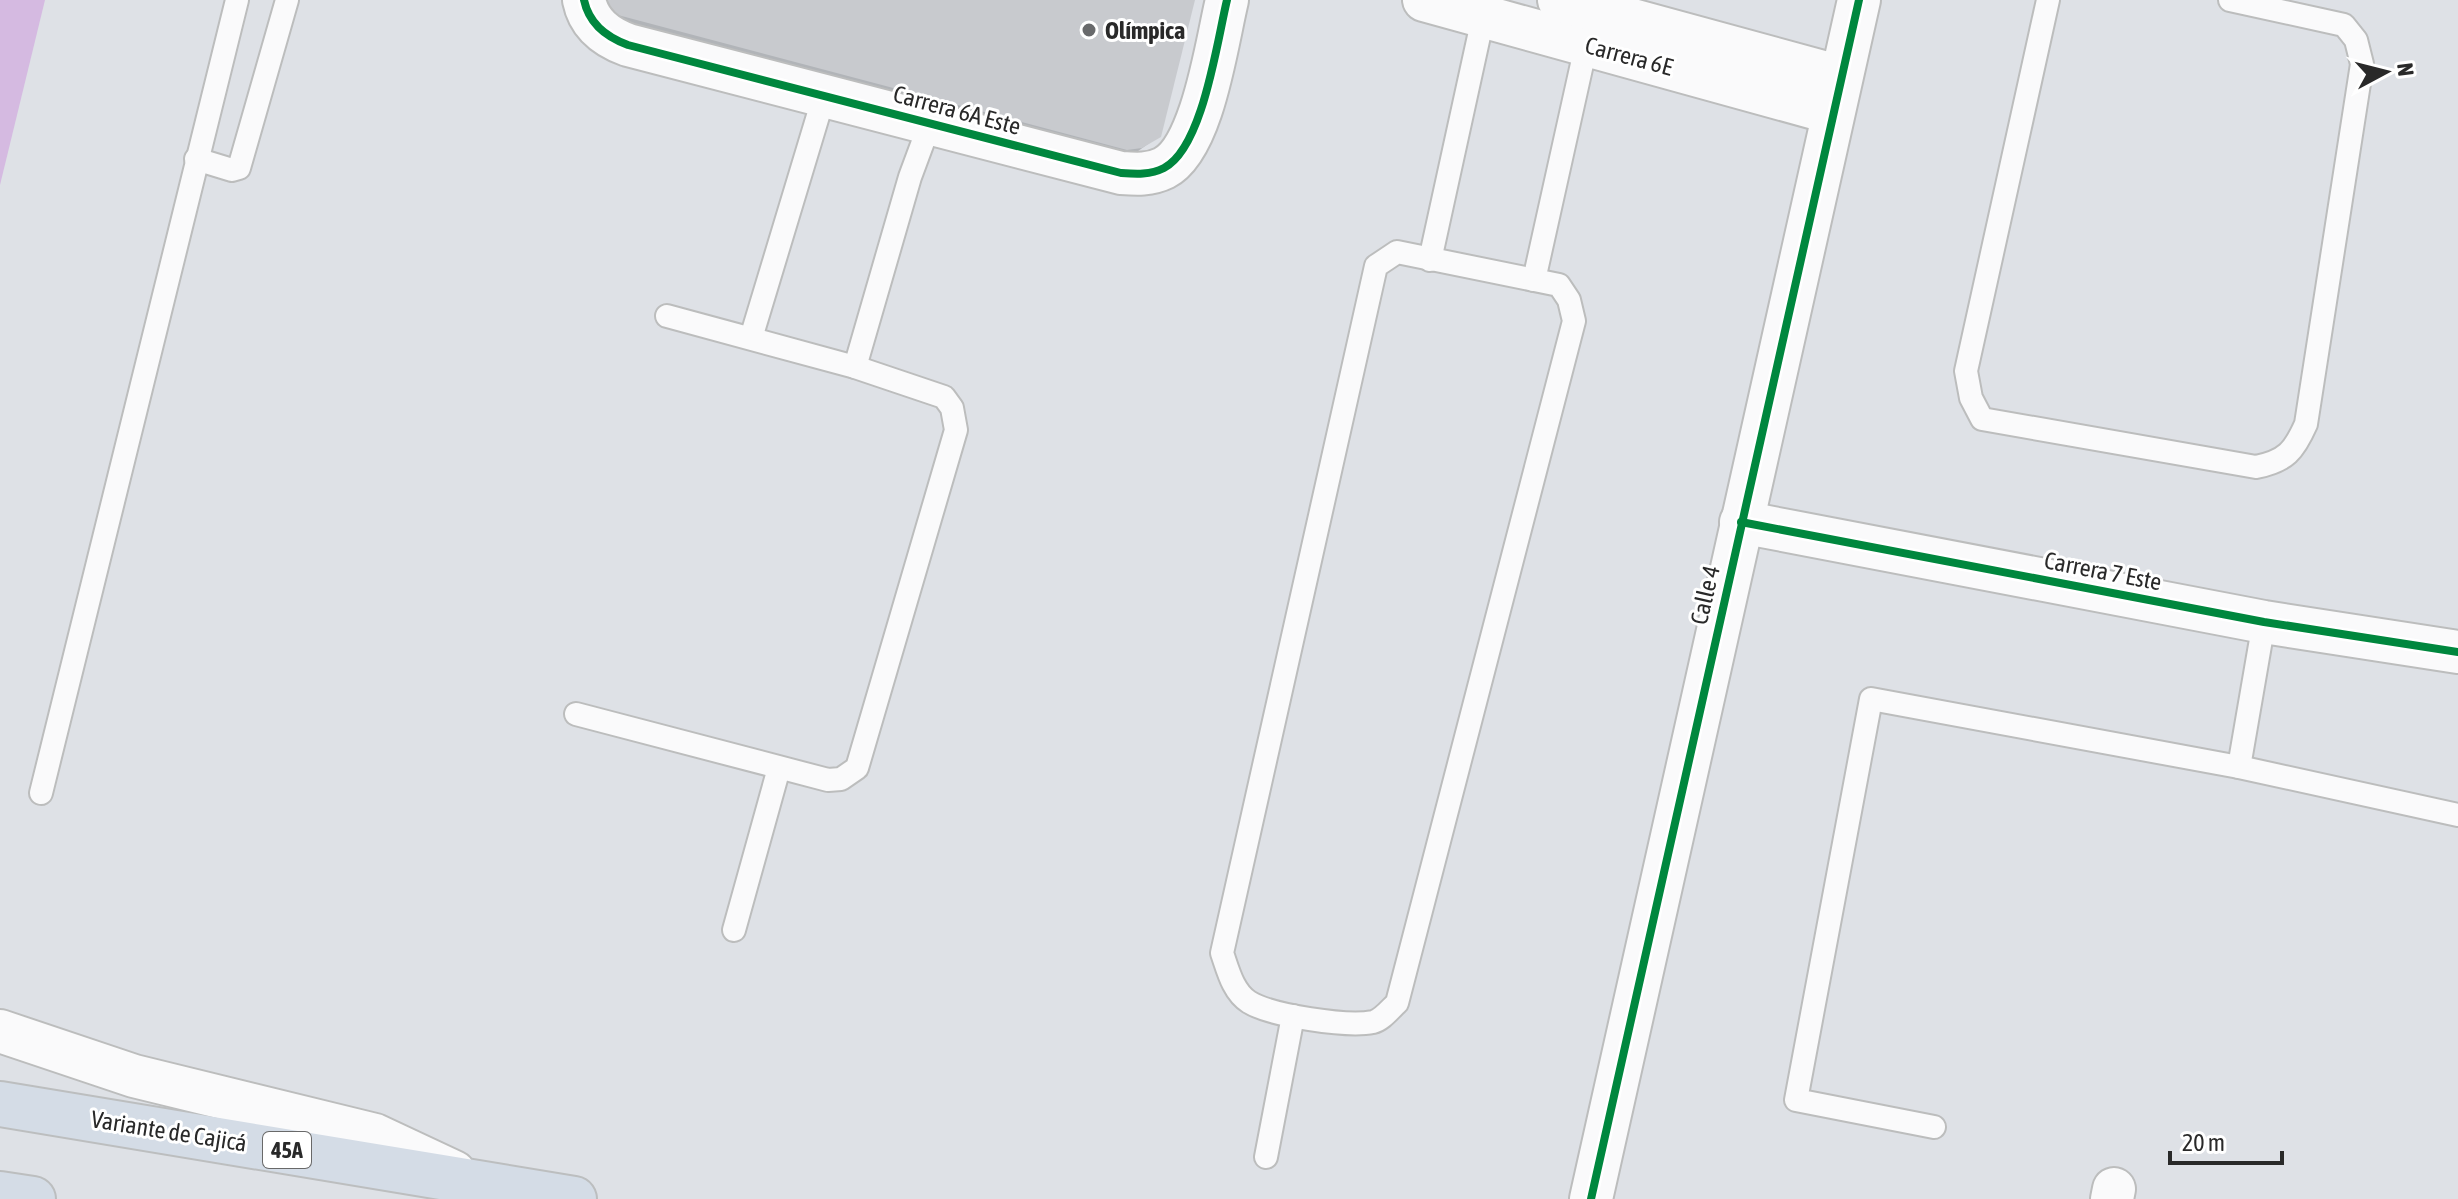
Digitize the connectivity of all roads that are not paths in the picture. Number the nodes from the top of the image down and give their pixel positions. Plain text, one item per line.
1 (237, 0) edge
2 (287, 0) edge
3 (584, 0) edge
4 (1227, 0) edge
5 (1424, 0) edge
6 (1559, 0) edge
7 (1859, 0) edge
8 (2048, 0) edge
9 (2230, 0) edge
10 (1489, 18) junction
11 (1590, 46) junction
12 (1837, 95) junction
13 (824, 96) junction
14 (930, 123) junction
15 (196, 159) junction
16 (1430, 260) junction
17 (1534, 280) junction
18 (667, 316) dead end
19 (751, 338) junction
20 (855, 367) junction
21 (1741, 522) junction
22 (2264, 622) junction
23 (2458, 652) edge
24 (576, 714) dead end
25 (2239, 767) junction
26 (779, 768) junction
27 (41, 793) dead end
28 (2458, 815) edge
29 (734, 930) dead end
30 (1293, 1016) junction
31 (0, 1031) edge
32 (0, 1104) edge
33 (1934, 1127) dead end
34 (1266, 1157) dead end
35 (470, 1179) junction
36 (0, 1194) edge
37 (33, 1199) edge
38 (574, 1199) edge
39 (1591, 1199) edge

1 - 15 lane
2 - 15 lane
3 - 13 street, Carrera 6A Este
4 - 14 street, Carrera 6A Este
5 - 10 street, Carrera 6E
6 - 12 street, Carrera 6E
7 - 12 street, Calle 4
8 - 9 lane
10 - 11 street, Carrera 6E
10 - 16 lane
11 - 12 street, Carrera 6E
11 - 17 lane
12 - 21 street, Calle 4
13 - 14 street, Carrera 6A Este
13 - 19 lane
14 - 20 lane
15 - 27 lane
16 - 17 lane
16 - 30 lane
17 - 30 lane
18 - 19 lane
19 - 20 lane
20 - 26 lane
21 - 22 street, Carrera 7 Este
21 - 39 street, Calle 4
22 - 23 street, Carrera 7 Este
22 - 25 lane
24 - 26 lane
25 - 28 lane
25 - 33 lane
26 - 29 lane
30 - 34 lane
31 - 35 street
32 - 35 highway, Variante de Cajicá / 45A
35 - 38 highway, Variante de Cajicá / 45A
36 - 37 highway

